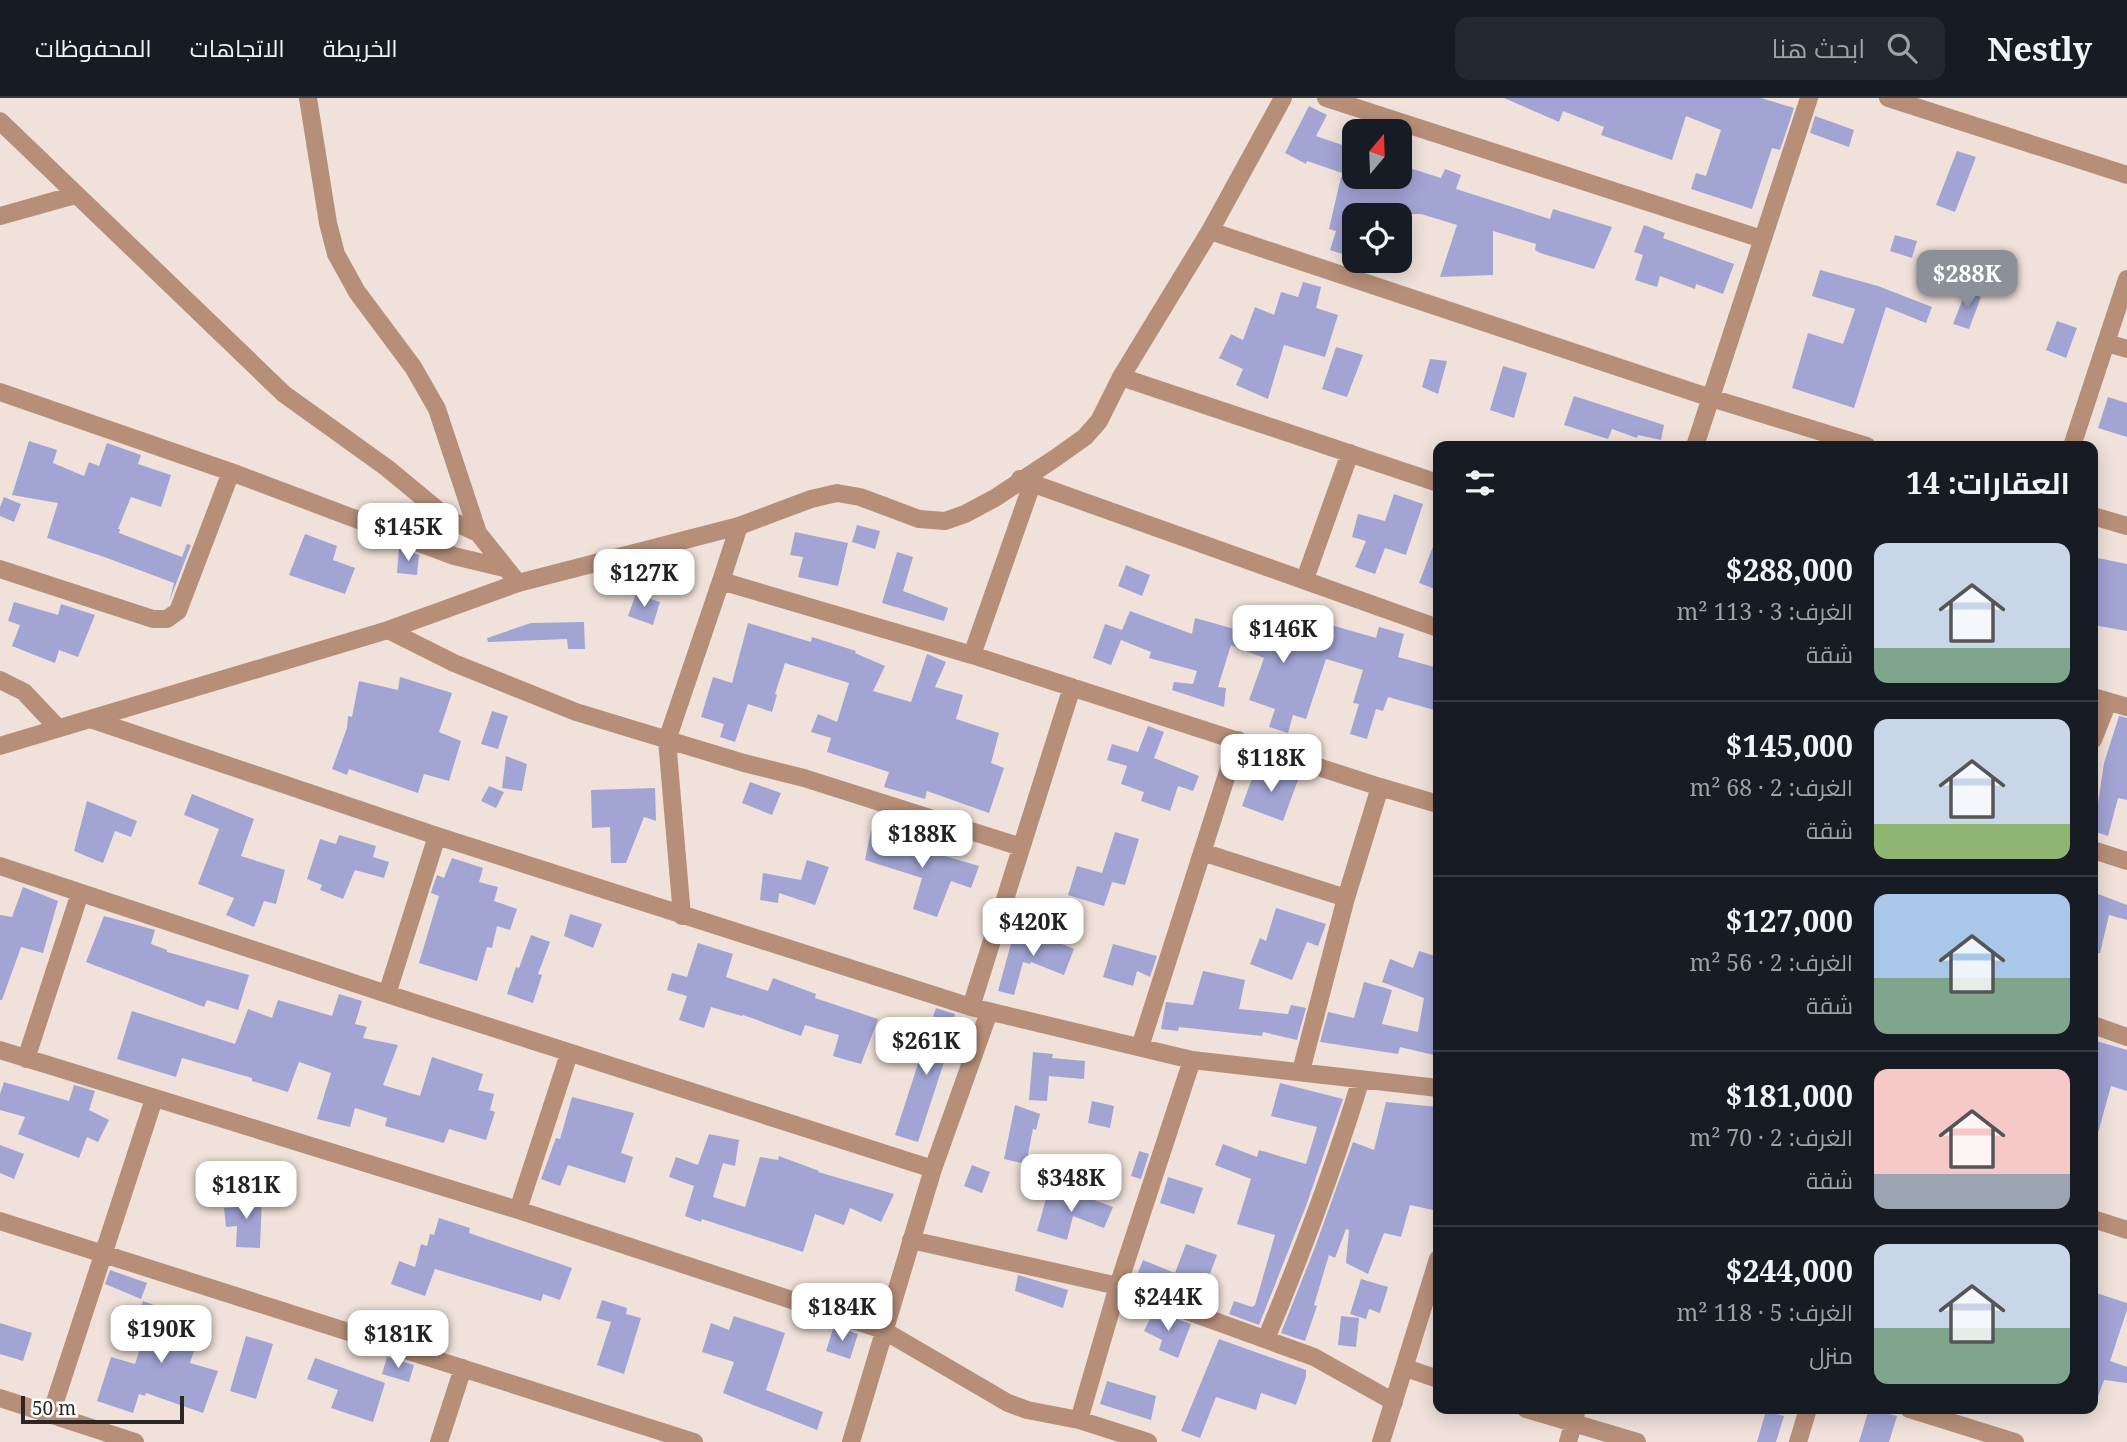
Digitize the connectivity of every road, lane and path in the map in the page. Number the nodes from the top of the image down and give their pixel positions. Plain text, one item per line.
1 (308, 98) edge
2 (1283, 98) edge
3 (1326, 98) edge
4 (1809, 98) edge
5 (1888, 98) edge
6 (0, 121) edge
7 (2127, 175) edge
8 (75, 195) junction
9 (0, 216) edge
10 (1210, 231) junction
11 (1762, 239) junction
12 (2127, 279) edge
13 (2107, 343) junction
14 (2127, 349) edge
15 (1121, 377) junction
16 (0, 392) edge
17 (1711, 398) junction
18 (1697, 441) edge
19 (1851, 441) edge
20 (2074, 441) edge
21 (1350, 453) junction
22 (231, 472) junction
23 (1026, 481) junction
24 (1433, 481) edge
25 (2098, 518) edge
26 (739, 526) junction
27 (2127, 527) edge
28 (478, 533) junction
29 (504, 568) junction
30 (0, 569) edge
31 (1306, 579) junction
32 (721, 581) junction
33 (518, 583) junction
34 (1433, 626) edge
35 (388, 630) junction
36 (972, 654) junction
37 (0, 680) edge
38 (1072, 687) junction
39 (2100, 699) edge
40 (2127, 708) edge
41 (93, 720) junction
42 (57, 727) junction
43 (667, 740) junction
44 (1238, 740) junction
45 (0, 746) edge
46 (1380, 787) junction
47 (1433, 803) edge
48 (437, 836) junction
49 (1021, 847) junction
50 (1202, 852) junction
51 (2098, 852) edge
52 (2127, 861) edge
53 (0, 866) edge
54 (80, 893) junction
55 (1346, 898) junction
56 (681, 916) junction
57 (387, 994) junction
58 (980, 1009) junction
59 (2098, 1027) edge
60 (2127, 1037) edge
61 (1140, 1047) junction
62 (0, 1050) edge
63 (569, 1054) junction
64 (26, 1059) junction
65 (1192, 1060) junction
66 (1301, 1071) junction
67 (1361, 1079) junction
68 (1433, 1087) edge
69 (154, 1099) junction
70 (933, 1169) junction
71 (518, 1210) junction
72 (0, 1221) edge
73 (2098, 1221) edge
74 (2127, 1230) edge
75 (911, 1240) junction
76 (103, 1253) junction
77 (1118, 1286) junction
78 (1433, 1296) edge
79 (883, 1330) junction
80 (1266, 1339) junction
81 (463, 1368) junction
82 (1406, 1368) junction
83 (1433, 1377) edge
84 (0, 1398) edge
85 (1394, 1402) junction
86 (51, 1414) junction
87 (1557, 1414) edge
88 (1806, 1414) edge
89 (1925, 1414) edge
90 (1575, 1417) edge
91 (1079, 1420) junction
92 (135, 1442) edge
93 (439, 1442) edge
94 (694, 1442) edge
95 (851, 1442) edge
96 (1148, 1442) edge
97 (1381, 1442) edge
98 (1567, 1442) edge
99 (1637, 1442) edge
100 (1798, 1442) edge
101 (2015, 1442) edge

1 - 28 street
2 - 10 street
3 - 11 street
4 - 11 street
5 - 7 street
6 - 8 street
8 - 9 street
8 - 28 street
10 - 15 street
10 - 17 street
11 - 17 street
12 - 13 street
13 - 14 street
13 - 20 street
15 - 21 street
15 - 23 street
16 - 22 street
17 - 18 street
17 - 19 street
21 - 24 street
21 - 31 street
22 - 29 street
22 - 30 street
23 - 26 street
23 - 31 street
23 - 36 street
25 - 27 street
26 - 32 street
26 - 33 street
28 - 29 street
29 - 33 street
31 - 34 street
32 - 36 street
32 - 43 street
33 - 35 street
35 - 41 street
35 - 43 street
36 - 38 street
37 - 42 street
38 - 44 street
38 - 49 street
39 - 40 street
41 - 42 street
41 - 48 street
42 - 45 street
43 - 49 street
43 - 56 street
44 - 46 street
44 - 50 street
46 - 47 street
46 - 55 street
48 - 56 street
48 - 57 street
49 - 58 street
50 - 55 street
50 - 61 street
51 - 52 street
53 - 54 street
54 - 57 street
54 - 64 street
55 - 66 street
56 - 58 street
57 - 63 street
58 - 61 street
58 - 70 street
59 - 60 street
61 - 65 street
62 - 64 street
63 - 70 street
63 - 71 street
64 - 69 street
65 - 66 street
65 - 77 street
66 - 67 street
67 - 68 street
67 - 80 street
69 - 71 street
69 - 76 street
70 - 75 street
71 - 79 street
72 - 76 street
73 - 74 street
75 - 77 street
75 - 79 street
76 - 81 street
76 - 86 street
77 - 80 street
77 - 91 street
78 - 82 street
79 - 91 street
79 - 95 street
80 - 85 street
81 - 93 street
81 - 94 street
82 - 83 street
82 - 85 street
84 - 86 street
85 - 97 street
86 - 92 street
87 - 90 street
88 - 100 street
89 - 101 street
90 - 98 street
90 - 99 street
91 - 96 street

